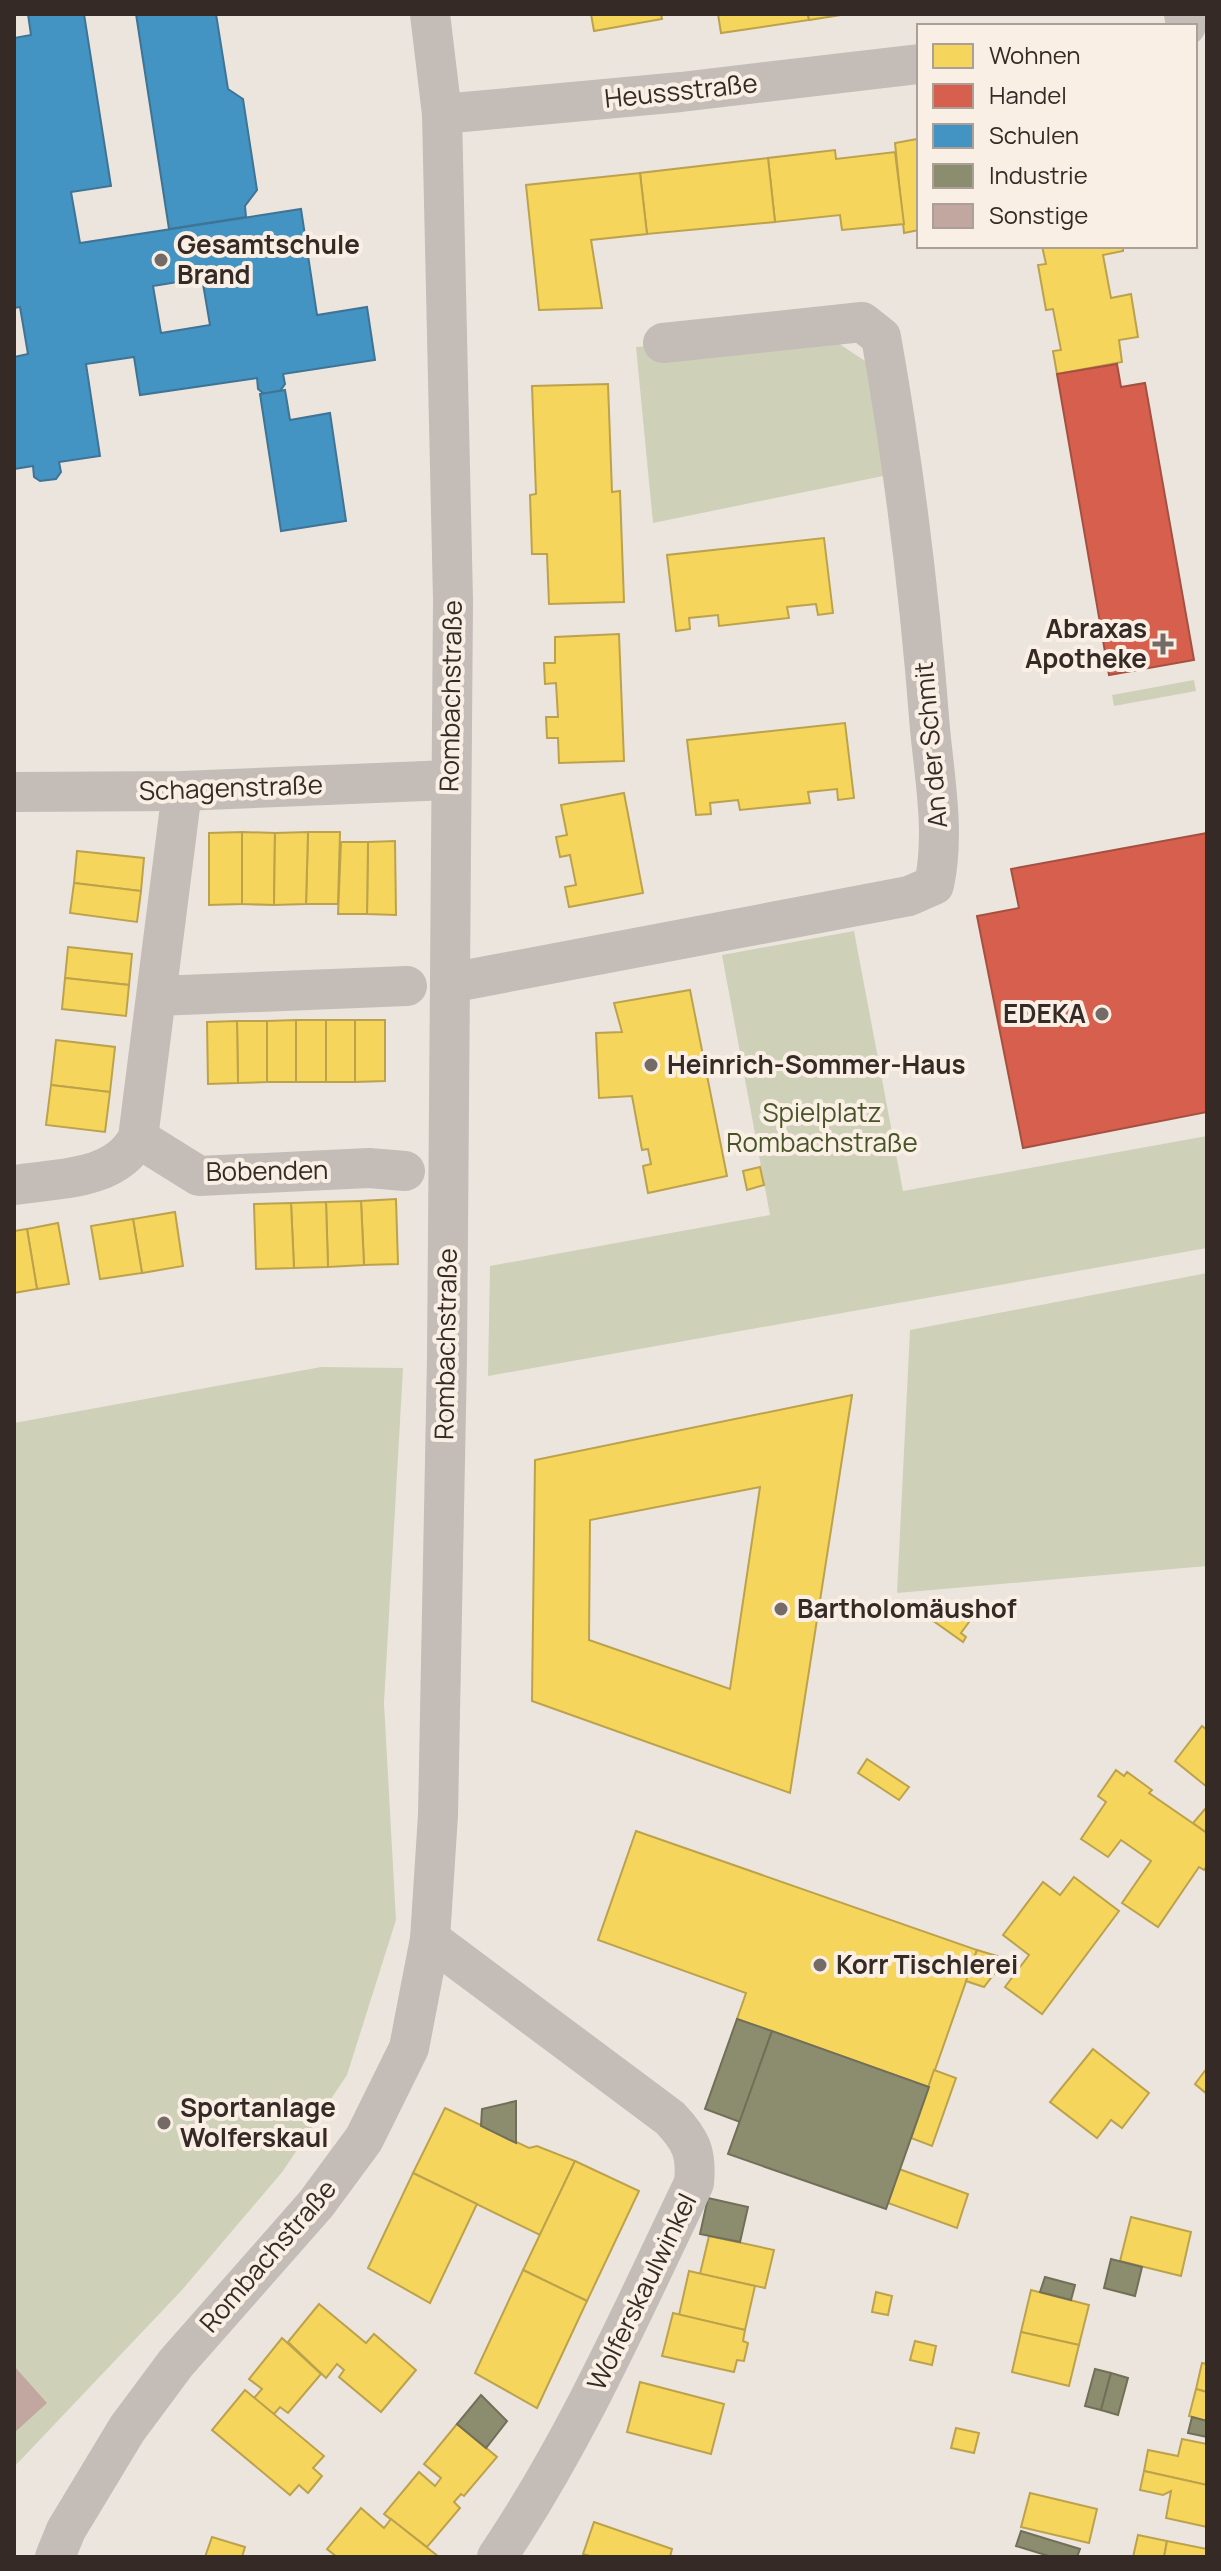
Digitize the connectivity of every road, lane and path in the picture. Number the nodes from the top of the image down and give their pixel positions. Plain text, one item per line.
1 (430, 14) edge
2 (917, 64) edge
3 (442, 114) junction
4 (663, 343) dead end
5 (449, 780) junction
6 (182, 791) junction
7 (14, 792) edge
8 (450, 983) junction
9 (407, 986) dead end
10 (157, 996) junction
11 (138, 1138) junction
12 (405, 1171) dead end
13 (14, 1185) edge
14 (430, 1939) junction
15 (55, 2557) edge
16 (497, 2557) edge

1 - 3 street, Rombachstraße
2 - 3 street, Heussstraße
3 - 5 street, Rombachstraße
4 - 8 street, An der Schmit
5 - 6 street, Schagenstraße
5 - 8 street, Rombachstraße
6 - 7 street, Schagenstraße
6 - 10 street
8 - 14 street, Rombachstraße
9 - 10 street
10 - 11 street
11 - 12 street, Bobenden
11 - 13 street
14 - 15 street, Rombachstraße
14 - 16 street, Wolferskaulwinkel

